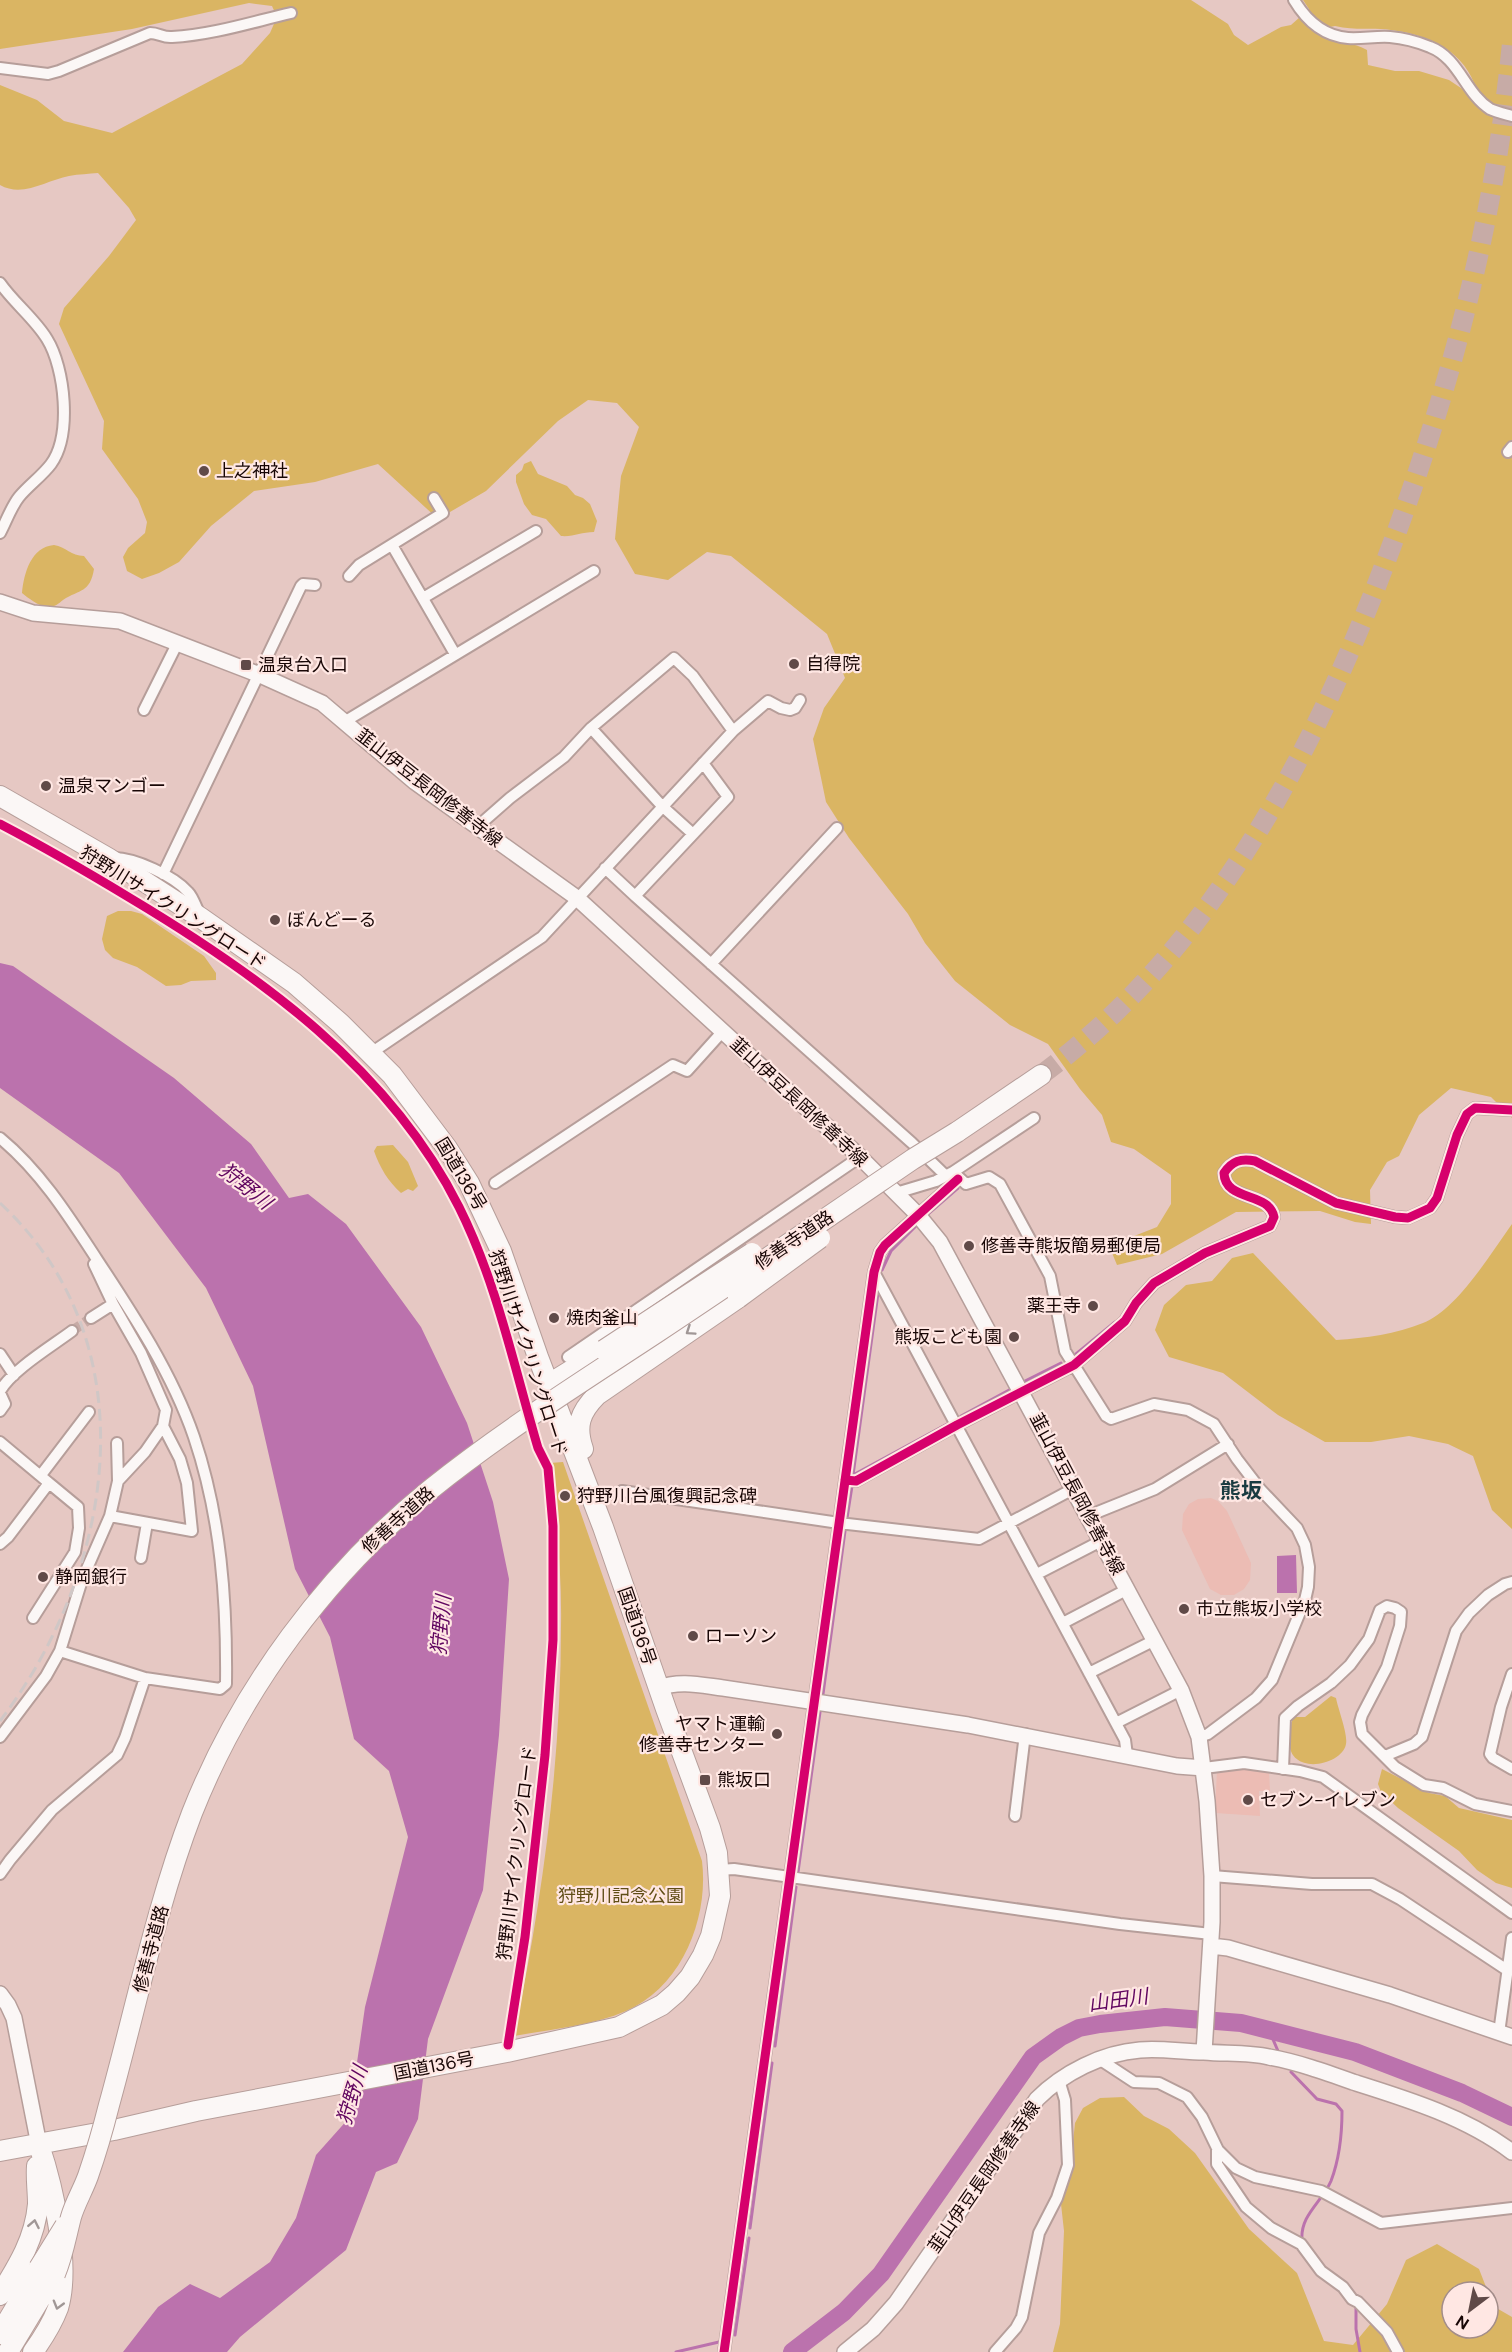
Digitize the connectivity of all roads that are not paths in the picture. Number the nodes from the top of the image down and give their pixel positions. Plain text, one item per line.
1 (1294, 0) edge
2 (291, 13) dead end
3 (0, 68) edge
4 (1512, 116) edge
5 (1, 288) edge
6 (434, 498) dead end
7 (536, 531) dead end
8 (0, 534) edge
9 (392, 545) junction
10 (594, 571) dead end
11 (349, 576) dead end
12 (315, 585) dead end
13 (423, 598) junction
14 (0, 602) edge
15 (177, 644) junction
16 (455, 654) junction
17 (260, 675) junction
18 (800, 700) dead end
19 (144, 710) dead end
20 (344, 722) junction
21 (591, 728) junction
22 (733, 731) junction
23 (703, 763) junction
24 (0, 796) edge
25 (662, 806) junction
26 (477, 827) junction
27 (837, 828) dead end
28 (693, 834) junction
29 (108, 858) junction
30 (605, 868) junction
31 (163, 874) junction
32 (635, 896) junction
33 (577, 897) junction
34 (201, 918) junction
35 (711, 964) junction
36 (723, 1031) junction
37 (371, 1053) junction
38 (1041, 1074) tunnel mouth
39 (1512, 1110) edge
40 (1034, 1118) dead end
41 (957, 1132) junction
42 (0, 1138) edge
43 (860, 1157) junction
44 (913, 1159) junction
45 (952, 1176) junction
46 (495, 1183) dead end
47 (896, 1193) junction
48 (918, 1215) junction
49 (91, 1249) junction
50 (874, 1272) junction
51 (670, 1288) junction
52 (113, 1304) junction
53 (91, 1318) tunnel mouth
54 (72, 1331) tunnel mouth
55 (0, 1354) edge
56 (575, 1360) junction
57 (1074, 1365) junction
58 (14, 1375) junction
59 (549, 1384) junction
60 (1021, 1391) junction
61 (0, 1392) edge
62 (597, 1395) junction
63 (556, 1405) junction
64 (0, 1412) edge
65 (89, 1412) dead end
66 (957, 1425) junction
67 (163, 1426) junction
68 (0, 1442) edge
69 (117, 1443) dead end
70 (1228, 1444) junction
71 (45, 1479) junction
72 (845, 1480) junction
73 (118, 1481) junction
74 (1073, 1489) junction
75 (622, 1491) dead end
76 (110, 1516) junction
77 (1088, 1516) junction
78 (147, 1523) junction
79 (839, 1523) junction
80 (1009, 1523) junction
81 (603, 1527) junction
82 (1101, 1541) junction
83 (0, 1544) edge
84 (141, 1558) dead end
85 (1037, 1574) junction
86 (1512, 1582) edge
87 (1128, 1589) junction
88 (33, 1618) dead end
89 (1063, 1623) junction
90 (1155, 1640) junction
91 (60, 1651) junction
92 (1089, 1673) junction
93 (1512, 1674) edge
94 (145, 1678) junction
95 (658, 1688) junction
96 (1181, 1690) junction
97 (814, 1703) junction
98 (1116, 1723) junction
99 (1025, 1734) junction
100 (0, 1737) edge
101 (1199, 1737) junction
102 (1127, 1755) junction
103 (1385, 1756) junction
104 (1204, 1768) junction
105 (1283, 1769) junction
106 (1512, 1769) edge
107 (1512, 1811) edge
108 (1015, 1816) dead end
109 (719, 1870) junction
110 (0, 1874) edge
111 (1212, 1876) junction
112 (790, 1877) junction
113 (1512, 1913) edge
114 (1512, 1938) edge
115 (1211, 1940) junction
116 (1507, 1970) junction
117 (0, 1994) edge
118 (1506, 2035) edge
119 (1205, 2048) junction
120 (1100, 2059) junction
121 (1059, 2080) junction
122 (39, 2145) junction
123 (1217, 2148) junction
124 (0, 2151) edge
125 (1512, 2152) edge
126 (1512, 2208) edge
127 (47, 2271) junction
128 (0, 2295) edge
129 (0, 2334) edge
130 (8, 2352) edge
131 (33, 2352) edge
132 (724, 2352) edge
133 (845, 2352) edge
134 (995, 2352) edge
135 (1398, 2352) edge

1 - 4 street
2 - 3 street
5 - 8 street
6 - 9 street
7 - 13 street
9 - 11 street
9 - 13 street
10 - 16 street
12 - 17 street
13 - 16 street
14 - 15 main road, 韮山伊豆長岡修善寺線
15 - 17 main road, 韮山伊豆長岡修善寺線
15 - 19 street
16 - 20 street
17 - 20 main road, 韮山伊豆長岡修善寺線
17 - 31 street
18 - 22 street
20 - 26 main road, 韮山伊豆長岡修善寺線
21 - 22 street
21 - 25 street
21 - 26 street
22 - 23 street
23 - 25 street
23 - 28 street
24 - 29 highway, 国道136号
25 - 28 street
25 - 30 street
26 - 33 main road, 韮山伊豆長岡修善寺線
27 - 35 street
28 - 32 street
29 - 31 street
29 - 34 highway, 国道136号
30 - 32 street
30 - 33 street
31 - 34 street
32 - 35 street
33 - 36 main road, 韮山伊豆長岡修善寺線
33 - 37 street
34 - 37 highway, 国道136号
35 - 45 street
36 - 43 main road, 韮山伊豆長岡修善寺線
36 - 46 street
37 - 59 highway, 国道136号
38 - 41 highway, 修善寺道路
39 - 57 street
40 - 45 street
41 - 44 highway, 修善寺道路, bridge
41 -> 62 highway, bridge
42 - 49 street
43 - 47 main road, 韮山伊豆長岡修善寺線
43 - 51 street
44 - 56 highway, bridge
44 - 127 highway, 修善寺道路, bridge
45 - 47 street
45 - 48 street
45 - 57 street
47 - 48 main road, 韮山伊豆長岡修善寺線
48 - 50 street
48 - 60 main road, 韮山伊豆長岡修善寺線
49 - 52 street
49 - 94 street
50 - 66 street
50 - 72 street
51 - 56 street
51 - 56 street
52 - 53 street
52 - 67 street
54 - 58 street
55 - 58 street
56 - 59 highway
57 - 60 street
57 - 70 street
58 - 61 street
59 - 63 highway, 国道136号
60 - 66 street
60 - 74 main road, 韮山伊豆長岡修善寺線
61 - 64 street
62 - 63 highway
62 - 81 highway
63 - 81 highway, 国道136号
65 - 71 street
66 - 72 street
66 - 80 street
67 - 73 street
67 - 78 street
68 - 71 street
69 - 73 street
70 - 77 street
70 - 101 street
71 - 83 street
71 - 88 street
72 - 79 street
73 - 76 street
74 - 77 main road, 韮山伊豆長岡修善寺線
74 - 80 street
75 - 79 street
76 - 78 street
76 - 91 street
77 - 82 main road, 韮山伊豆長岡修善寺線
78 - 84 street
79 - 80 street
79 - 97 street
80 - 85 street
81 - 95 highway, 国道136号
82 - 85 street
82 - 87 main road, 韮山伊豆長岡修善寺線
85 - 89 street
86 - 103 street
87 - 89 street
87 - 90 main road, 韮山伊豆長岡修善寺線
89 - 92 street
90 - 92 street
90 - 96 main road, 韮山伊豆長岡修善寺線
91 - 94 street
91 - 100 street
92 - 98 street
93 - 106 street
94 - 110 street
95 - 97 main road
95 - 109 highway, 国道136号
96 - 98 street
96 - 101 main road, 韮山伊豆長岡修善寺線
97 - 99 main road
97 - 112 street
98 - 102 street
99 - 102 main road
99 - 108 street
101 - 104 main road, 韮山伊豆長岡修善寺線
102 - 104 main road
103 - 105 street
103 - 107 street
104 - 105 street
104 - 111 main road, 韮山伊豆長岡修善寺線
105 - 113 street
109 - 112 street
109 - 122 highway, 国道136号
111 - 115 main road, 韮山伊豆長岡修善寺線
111 - 116 street
112 - 115 street
112 - 132 street
114 - 116 street
115 - 118 main road
115 - 119 main road, 韮山伊豆長岡修善寺線
116 - 118 street
117 - 122 main road
119 - 120 main road, 韮山伊豆長岡修善寺線
119 - 125 main road
120 - 121 main road, 韮山伊豆長岡修善寺線
120 - 123 street
121 - 133 main road, 韮山伊豆長岡修善寺線
121 - 134 street
122 - 124 highway, 国道136号
128 -> 122 highway
122 -> 131 highway
123 - 126 street
123 - 135 street
127 - 129 highway, 修善寺道路
127 - 130 highway, 修善寺道路

